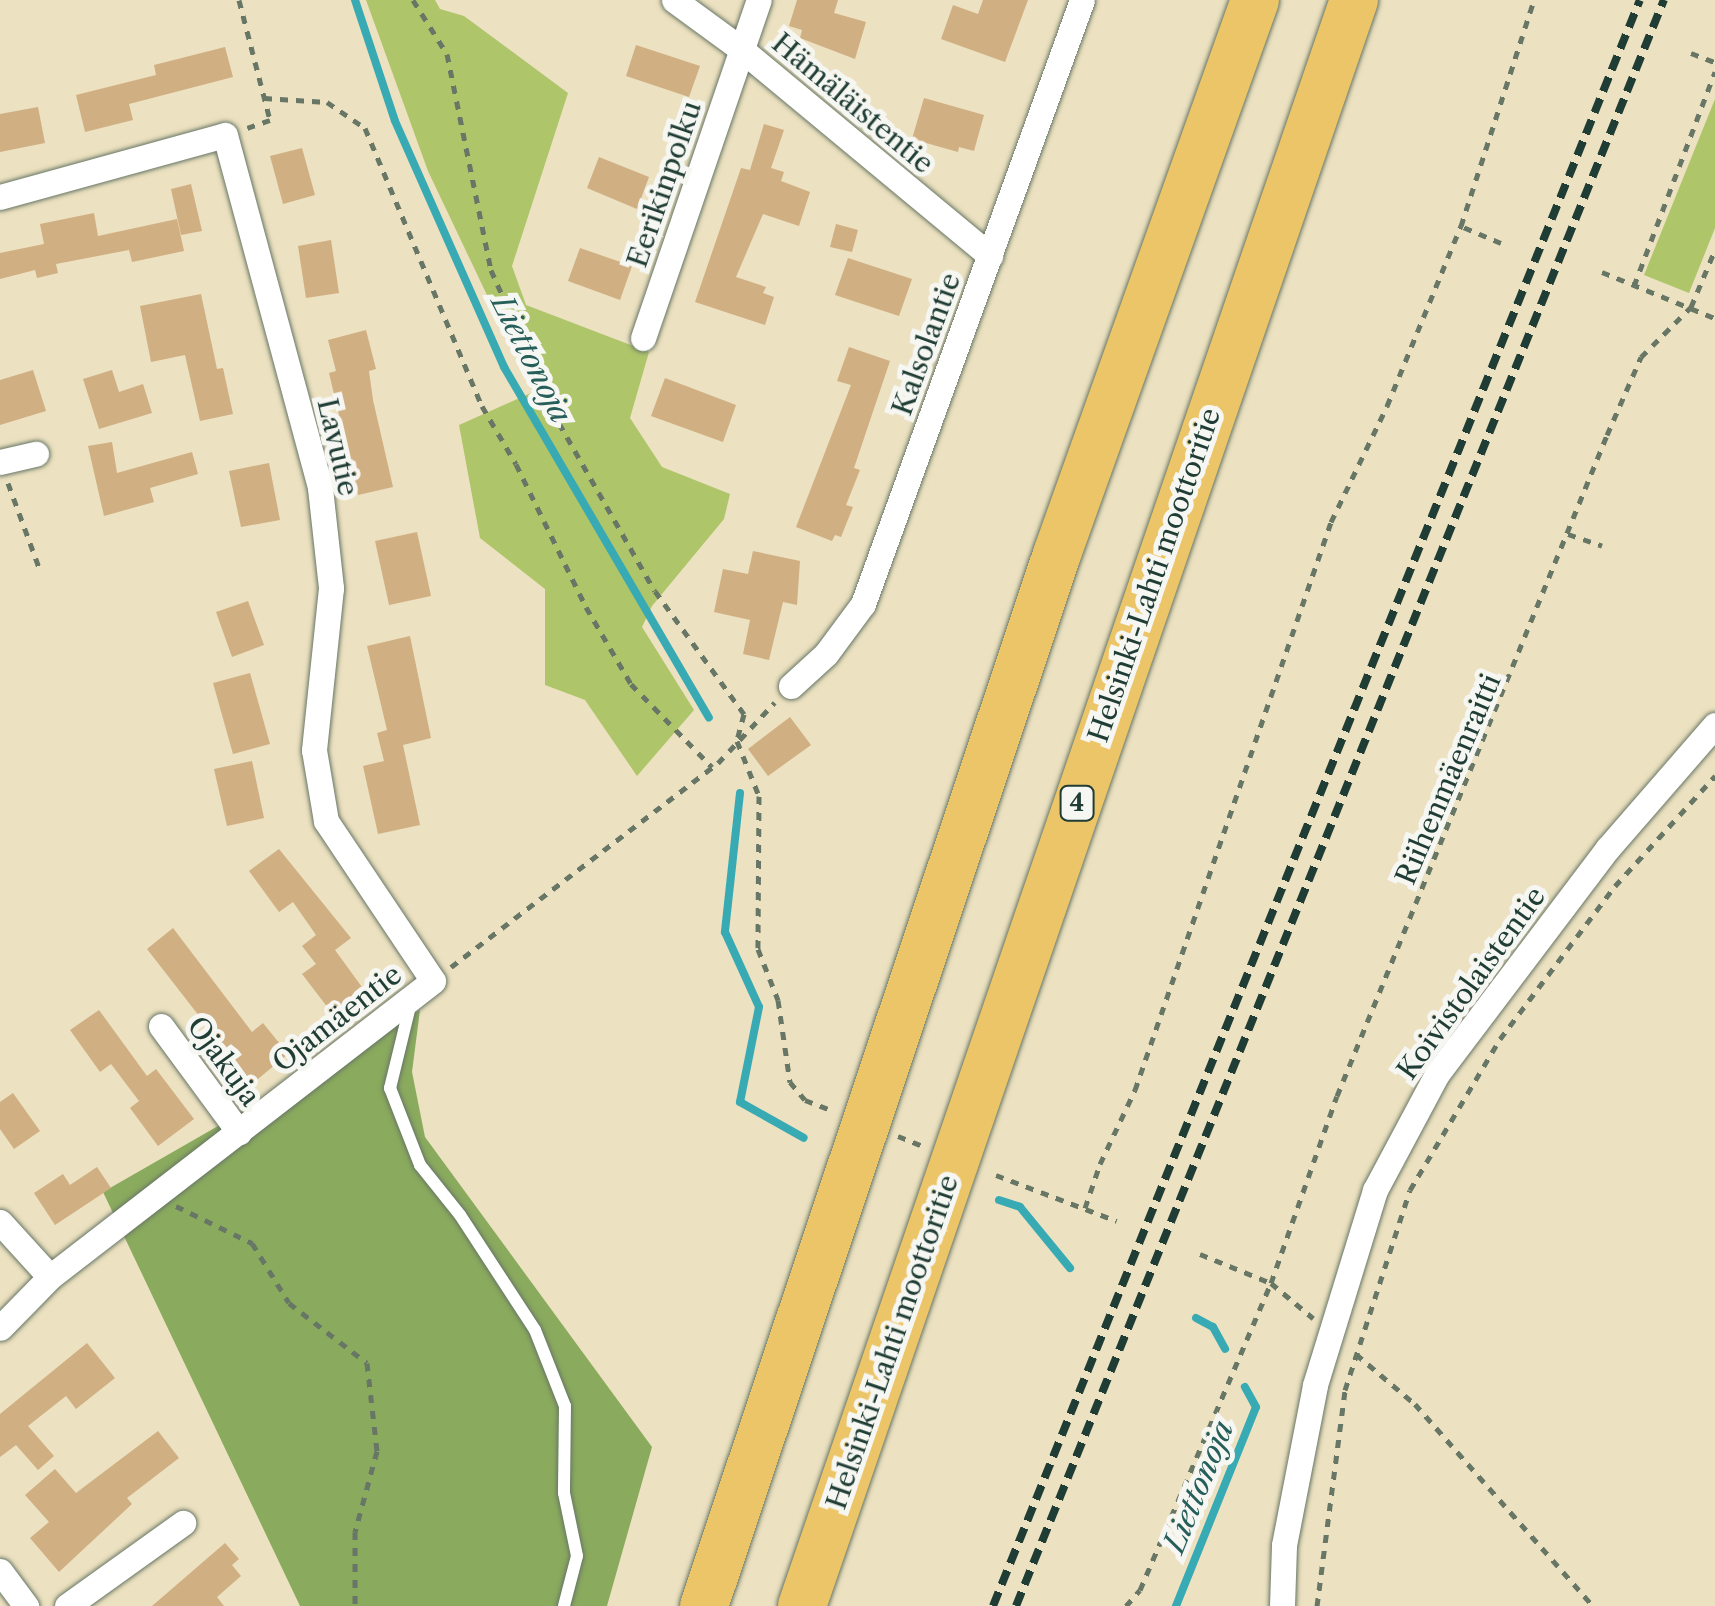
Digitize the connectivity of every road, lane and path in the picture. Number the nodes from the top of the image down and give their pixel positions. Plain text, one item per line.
1 (238, 0) edge
2 (413, 0) edge
3 (674, 0) edge
4 (759, 0) edge
5 (1082, 0) edge
6 (1255, 0) edge
7 (1354, 0) edge
8 (1534, 0) edge
9 (742, 48) junction
10 (1691, 53) dead end
11 (1715, 62) edge
12 (1715, 72) edge
13 (264, 98) junction
14 (225, 135) junction
15 (0, 197) edge
16 (1461, 226) junction
17 (1500, 243) dead end
18 (1715, 250) edge
19 (990, 256) junction
20 (1602, 272) dead end
21 (1704, 275) junction
22 (1715, 278) edge
23 (1634, 286) junction
24 (1691, 307) junction
25 (1715, 318) edge
26 (643, 338) dead end
27 (36, 454) dead end
28 (0, 462) edge
29 (1568, 534) junction
30 (1602, 546) dead end
31 (40, 570) dead end
32 (790, 686) joint
33 (1715, 726) edge
34 (737, 740) junction
35 (715, 765) junction
36 (1715, 776) edge
37 (433, 981) junction
38 (412, 998) junction
39 (161, 1026) dead end
40 (836, 1112) dead end
41 (239, 1132) junction
42 (898, 1136) dead end
43 (932, 1150) dead end
44 (996, 1175) dead end
45 (156, 1195) junction
46 (1086, 1208) junction
47 (1117, 1220) dead end
48 (0, 1222) edge
49 (1200, 1254) dead end
50 (50, 1277) junction
51 (1271, 1283) junction
52 (0, 1328) edge
53 (1357, 1355) junction
54 (183, 1523) dead end
55 (0, 1571) edge
56 (26, 1606) edge
57 (66, 1606) edge
58 (356, 1606) edge
59 (564, 1606) edge
60 (704, 1606) edge
61 (802, 1606) edge
62 (1126, 1606) edge
63 (1282, 1606) edge
64 (1316, 1606) edge
65 (1592, 1606) edge

1 - 13 path
2 - 34 path
3 - 9 street, Hämäläistentie
4 - 9 street, Eerikinpolku
5 - 19 street, Kalsolantie
6 - 60 highway
7 - 61 highway, Helsinki-Lahti moottoritie / 4
8 - 16 path
9 - 19 street, Hämäläistentie
9 - 26 street, Eerikinpolku
10 - 11 path
12 - 23 path
13 - 14 path
13 - 35 path
14 - 15 street
14 - 37 street, Lavutie
16 - 17 path
16 - 46 path
18 - 21 path
19 - 32 street, Kalsolantie
20 - 23 path
21 - 22 path
21 - 24 path
23 - 24 path
24 - 25 path
24 - 29 path, Riihenmäenraitti
27 - 28 street
28 - 31 path
29 - 30 path
29 - 51 path, Riihenmäenraitti
32 - 34 path, Ojamäentie
33 - 63 street, Koivistolaistentie
34 - 35 path, Ojamäentie
34 - 40 path
35 - 37 path, Ojamäentie
36 - 53 path
37 - 38 street, Ojamäentie
38 - 41 street, Ojamäentie
38 - 59 lane
39 - 41 street, Ojakuja
41 - 45 street, Ojamäentie
42 - 43 path
44 - 46 path
45 - 50 street, Ojamäentie
45 - 58 path
46 - 47 path
48 - 50 street
49 - 51 path
50 - 52 street, Ojamäentie
51 - 62 path, Riihenmäenraitti
53 - 64 path
53 - 65 path
54 - 57 street
55 - 56 street

